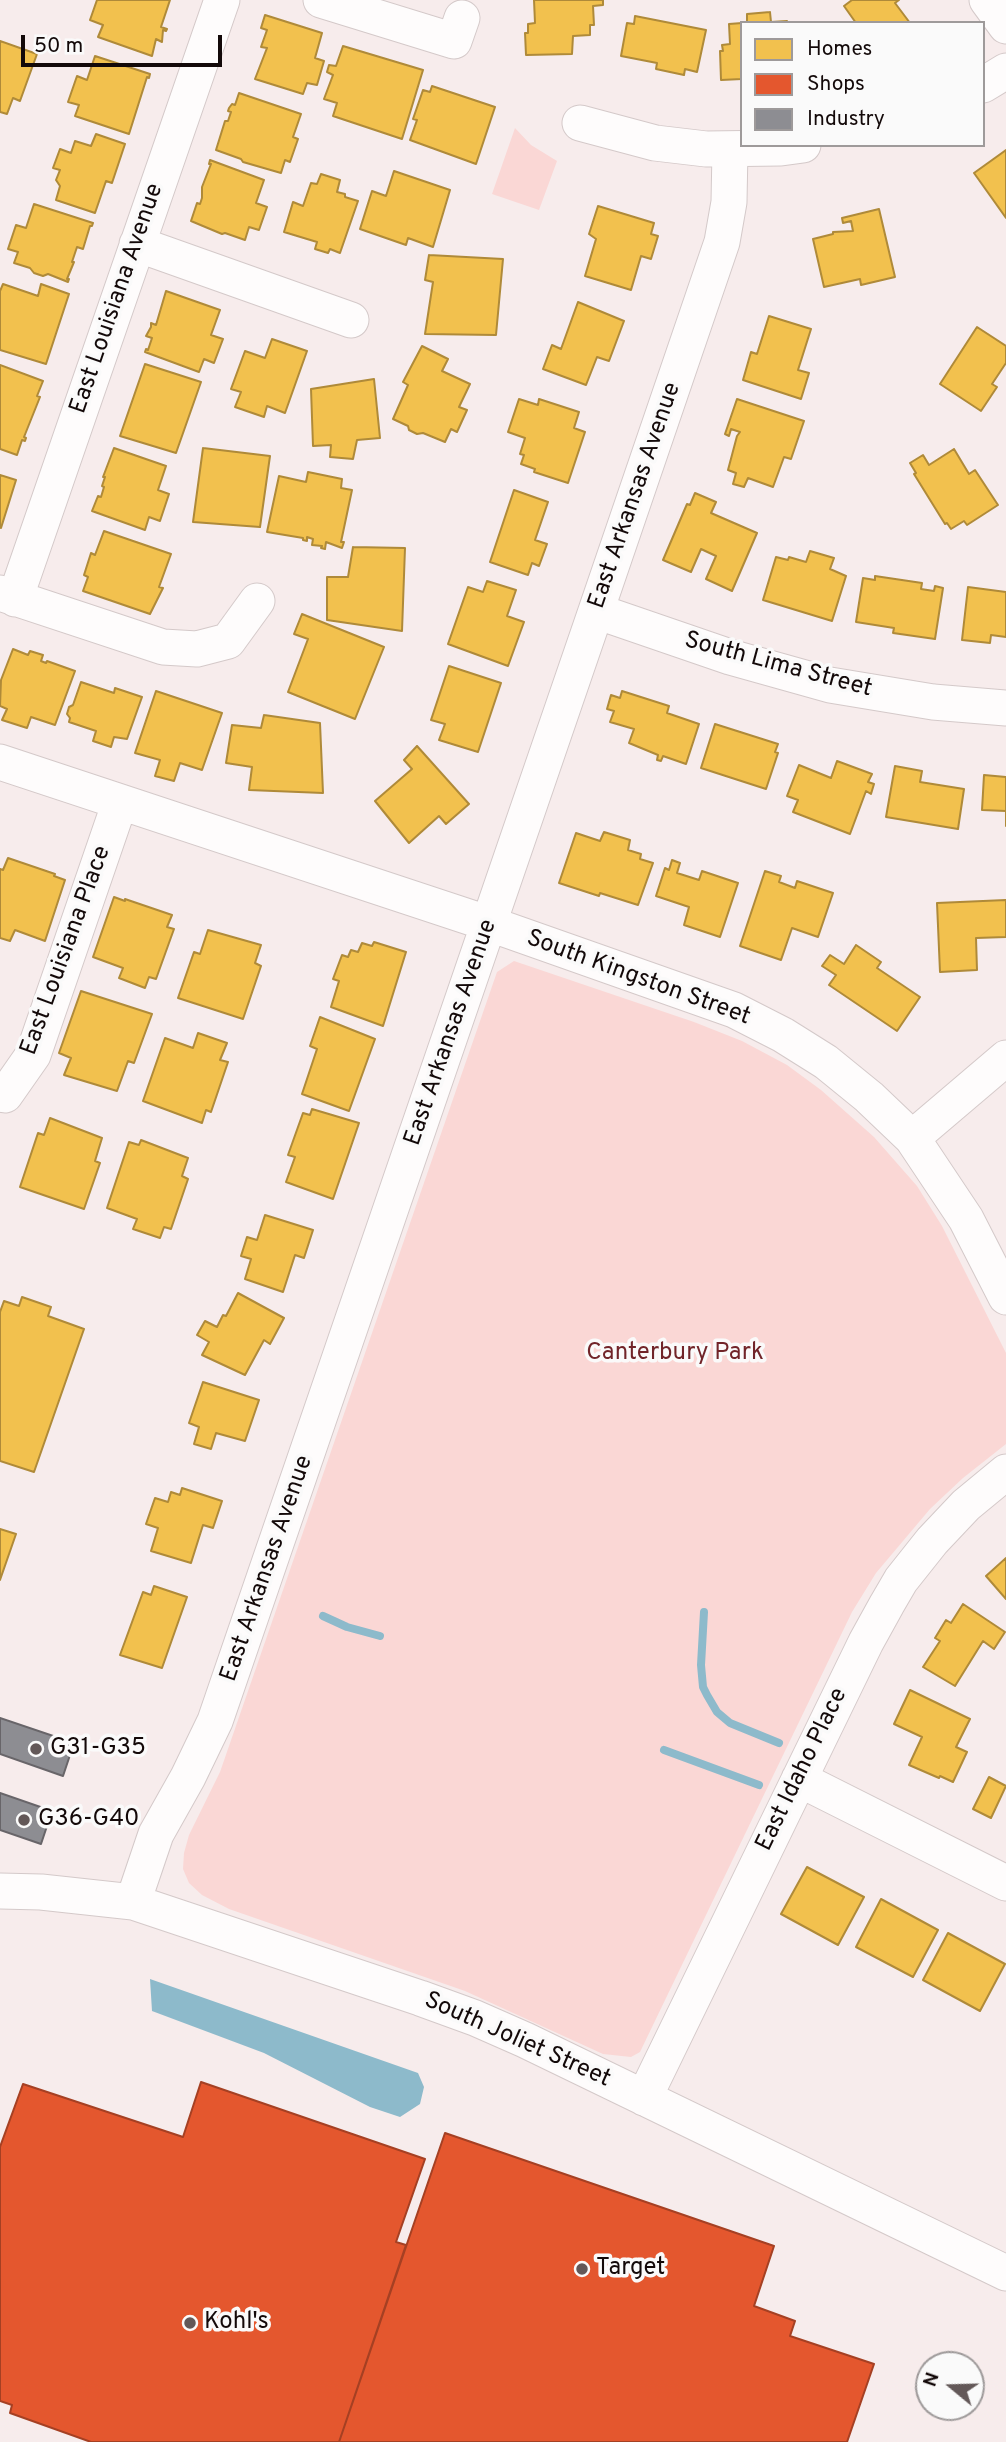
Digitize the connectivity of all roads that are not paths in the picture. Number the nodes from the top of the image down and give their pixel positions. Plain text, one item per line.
1 (222, 0) edge
2 (321, 0) edge
3 (988, 0) edge
4 (462, 18) dead end
5 (1006, 26) edge
6 (1006, 71) edge
7 (985, 84) edge
8 (580, 123) dead end
9 (774, 147) edge
10 (730, 150) junction
11 (137, 244) junction
12 (351, 320) dead end
13 (8, 596) edge
14 (257, 601) dead end
15 (596, 611) junction
16 (1006, 708) edge
17 (0, 762) edge
18 (120, 802) junction
19 (490, 924) junction
20 (1006, 1058) edge
21 (5, 1096) dead end
22 (912, 1138) junction
23 (1006, 1297) edge
24 (1006, 1472) edge
25 (799, 1779) junction
26 (1006, 1882) edge
27 (0, 1891) edge
28 (133, 1902) junction
29 (644, 2098) junction
30 (1006, 2273) edge

1 - 11 street, East Louisiana Avenue
2 - 4 street
3 - 5 street
6 - 7 street
8 - 10 street
9 - 10 street
10 - 15 street, East Arkansas Avenue
11 - 12 street
11 - 13 street, East Louisiana Avenue
13 - 14 street
15 - 16 street, South Lima Street
15 - 19 street, East Arkansas Avenue
17 - 18 street, South Kingston Street
18 - 19 street, South Kingston Street
18 - 21 street, East Louisiana Place
19 - 22 street, South Kingston Street
19 - 28 street, East Arkansas Avenue
20 - 22 street
22 - 23 street, South Kingston Street
24 - 25 street, East Idaho Place
25 - 26 street
25 - 29 street, East Idaho Place
27 - 28 street, South Joliet Street
28 - 29 street, South Joliet Street
29 - 30 street, South Joliet Street

